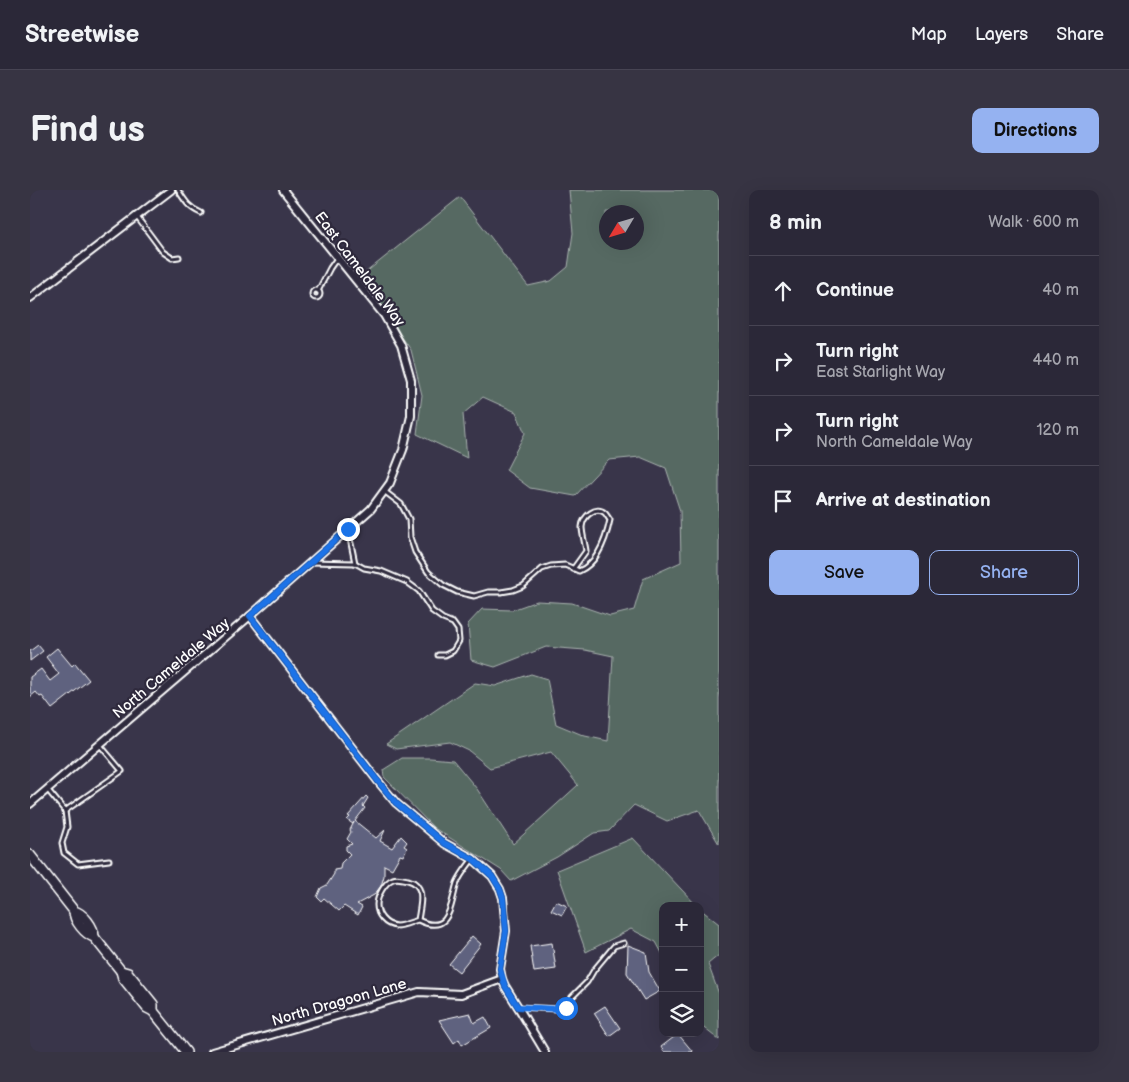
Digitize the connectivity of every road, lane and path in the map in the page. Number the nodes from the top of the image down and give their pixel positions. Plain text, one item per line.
1 (172, 190) edge
2 (178, 190) edge
3 (283, 190) edge
4 (201, 213) dead end
5 (136, 217) junction
6 (179, 257) dead end
7 (338, 257) junction
8 (318, 291) dead end
9 (30, 298) edge
10 (384, 491) junction
11 (370, 509) joint
12 (348, 529) junction
13 (311, 562) junction
14 (355, 563) junction
15 (574, 569) junction
16 (250, 616) junction
17 (438, 654) dead end
18 (99, 744) junction
19 (47, 789) junction
20 (30, 804) edge
21 (65, 811) junction
22 (30, 855) edge
23 (473, 859) junction
24 (109, 860) dead end
25 (418, 920) junction
26 (624, 943) dead end
27 (502, 979) junction
28 (518, 1007) junction
29 (186, 1052) edge
30 (212, 1052) edge
31 (545, 1052) edge

1 - 5 street
2 - 4 lane
3 - 7 street, East Cameldale Way
5 - 6 lane
5 - 9 street
7 - 8 lane
7 - 10 street, East Cameldale Way
10 - 11 street, East Cameldale Way
10 - 15 lane
11 - 12 street, North Cameldale Way
12 - 13 street, North Cameldale Way
12 - 14 lane
13 - 14 lane
13 - 16 street, North Cameldale Way
14 - 17 lane
15 - 15 lane
16 - 18 street, North Cameldale Way
16 - 23 street
18 - 19 street, North Cameldale Way
18 - 21 lane
19 - 20 street, North Cameldale Way
19 - 21 lane
21 - 24 lane
22 - 29 street
23 - 25 lane
23 - 27 street
25 - 25 lane
26 - 28 lane
27 - 28 street
27 - 30 street, North Dragoon Lane
28 - 31 street

